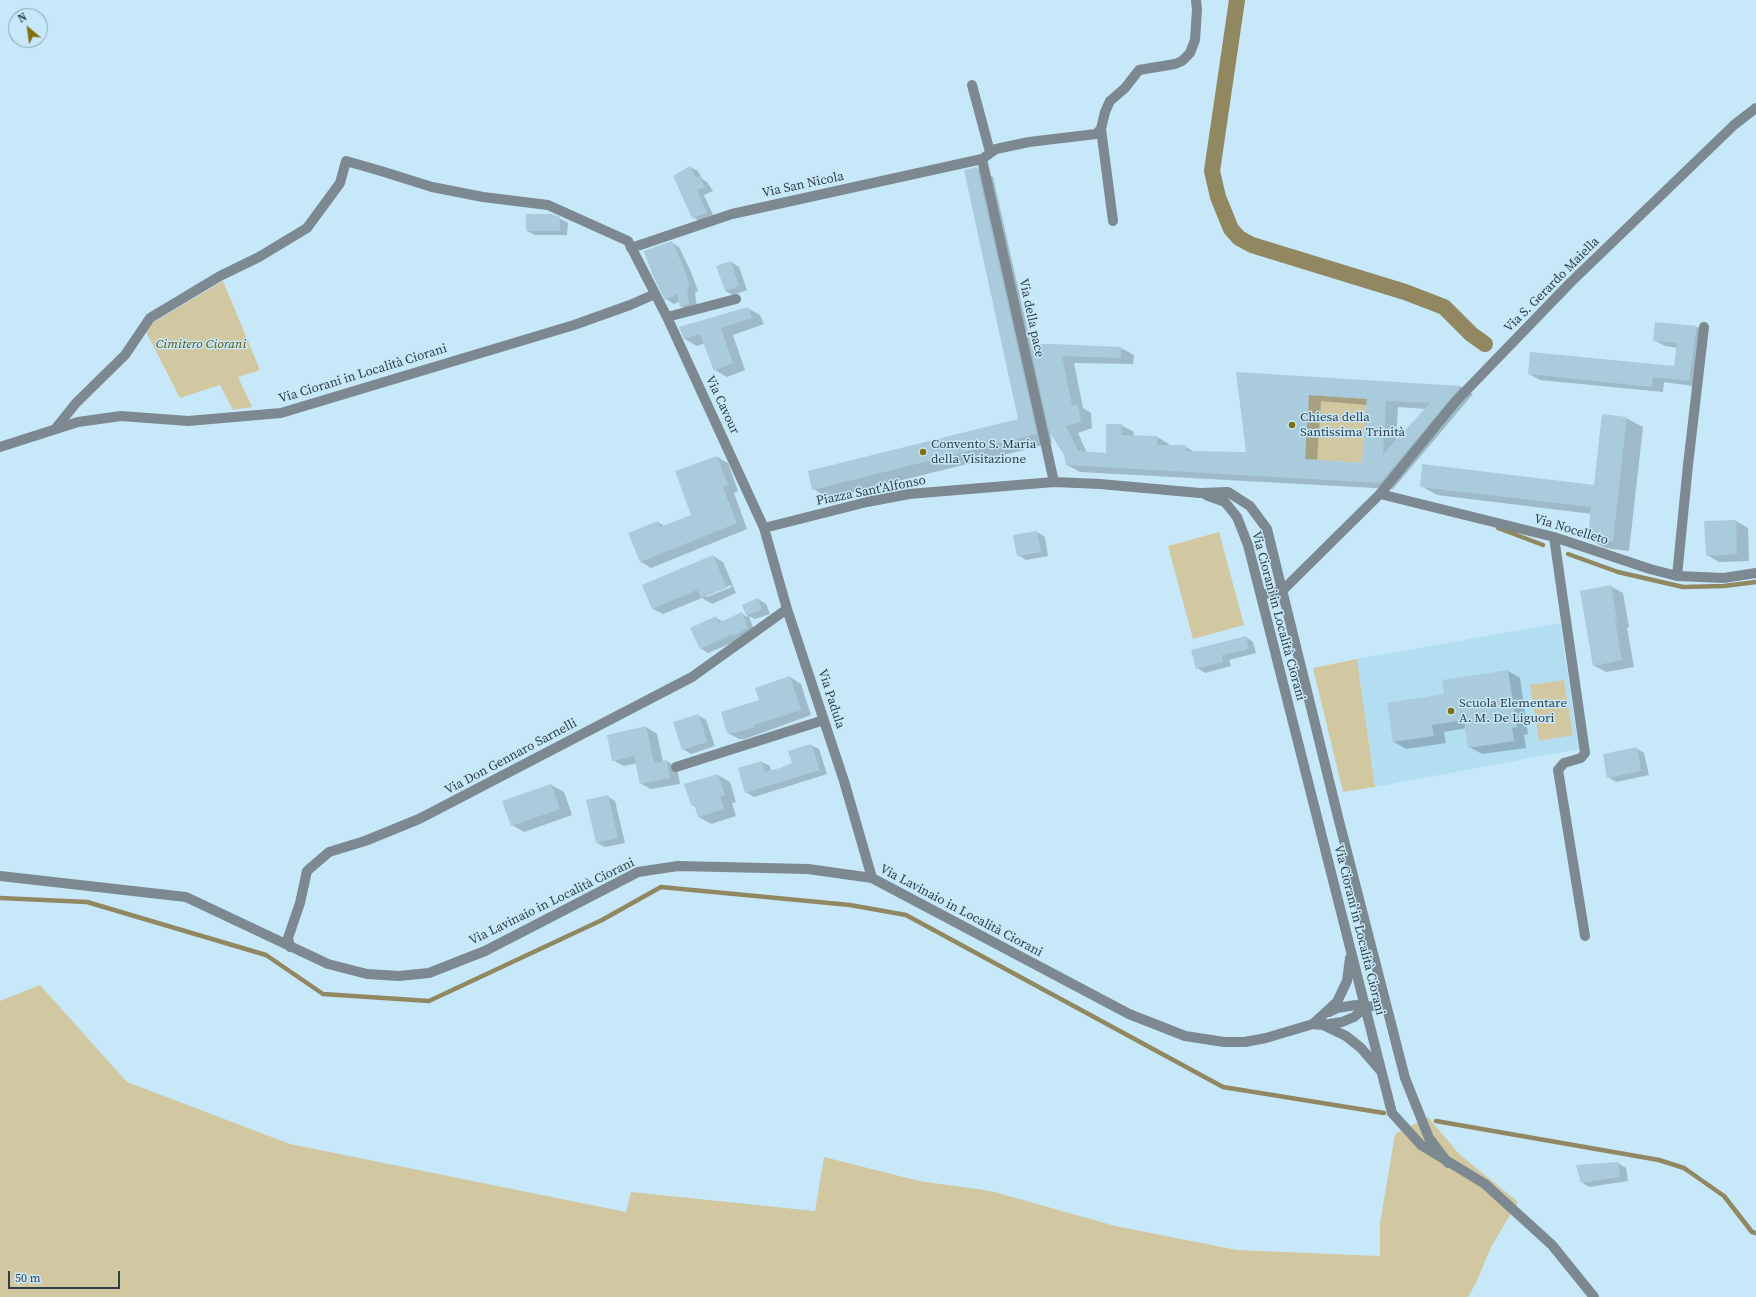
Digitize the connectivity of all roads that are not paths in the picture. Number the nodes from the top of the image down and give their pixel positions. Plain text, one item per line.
1 (1196, 0) edge
2 (972, 85) dead end
3 (1756, 108) edge
4 (1102, 129) junction
5 (986, 156) junction
6 (1114, 221) dead end
7 (631, 248) junction
8 (655, 294) junction
9 (736, 299) dead end
10 (667, 317) junction
11 (1704, 327) dead end
12 (56, 428) junction
13 (0, 447) edge
14 (1054, 482) junction
15 (1200, 493) junction
16 (1380, 494) junction
17 (764, 528) junction
18 (1554, 537) junction
19 (1756, 573) edge
20 (1677, 576) junction
21 (1282, 591) junction
22 (1261, 595) junction
23 (787, 609) junction
24 (824, 720) junction
25 (676, 767) dead end
26 (0, 876) edge
27 (872, 878) junction
28 (1585, 936) dead end
29 (290, 947) junction
30 (1351, 952) junction
31 (1385, 1002) junction
32 (1365, 1008) junction
33 (1319, 1022) junction
34 (1382, 1072) junction
35 (1448, 1163) junction
36 (1594, 1297) edge

1 - 4 street
2 - 5 street, Via della pace
3 - 16 street, Via S. Gerardo Maiella
4 - 5 street, Via San Nicola
4 - 6 street
5 - 7 street, Via San Nicola
5 - 14 street, Via della pace
7 - 8 street, Via Cavour
7 - 12 street
8 - 10 street, Via Cavour
8 - 12 street, Via Ciorani in Località Ciorani
9 - 10 street
10 - 17 street, Via Cavour
11 - 20 street
12 - 13 street, Via Ciorani in Località Ciorani
14 - 15 street, Piazza Sant'Alfonso
14 - 17 street, Piazza Sant'Alfonso
15 - 21 street, Via Ciorani in Località Ciorani
15 - 22 street, Via Ciorani in Località Ciorani
16 - 18 street, Via Nocelleto
16 - 21 street, Via S. Gerardo Maiella
17 - 23 street, Via Padula
18 - 20 street, Via Nocelleto
18 - 28 street
19 - 20 street, Via Nocelleto
21 - 22 street
21 - 31 street, Via Ciorani in Località Ciorani
22 - 30 street, Via Ciorani in Località Ciorani
23 - 24 street, Via Padula
23 - 29 street, Via Don Gennaro Sarnelli
24 - 25 street
24 - 27 street, Via Padula
26 - 29 street, Via Lavinaio in Località Ciorani
27 - 29 street, Via Lavinaio in Località Ciorani
27 - 33 street, Via Lavinaio in Località Ciorani
30 - 32 street, Via Ciorani in Località Ciorani
30 - 33 street
31 - 32 street, Via Lavinaio in Località Ciorani
31 - 35 street, Via Ciorani in Località Ciorani
32 - 33 street, Via Lavinaio in Località Ciorani
32 - 33 street
32 - 34 street, Via Ciorani in Località Ciorani
33 - 34 street
34 - 35 street, Via Ciorani in Località Ciorani
35 - 36 street, Via Ciorani in Località Ciorani

